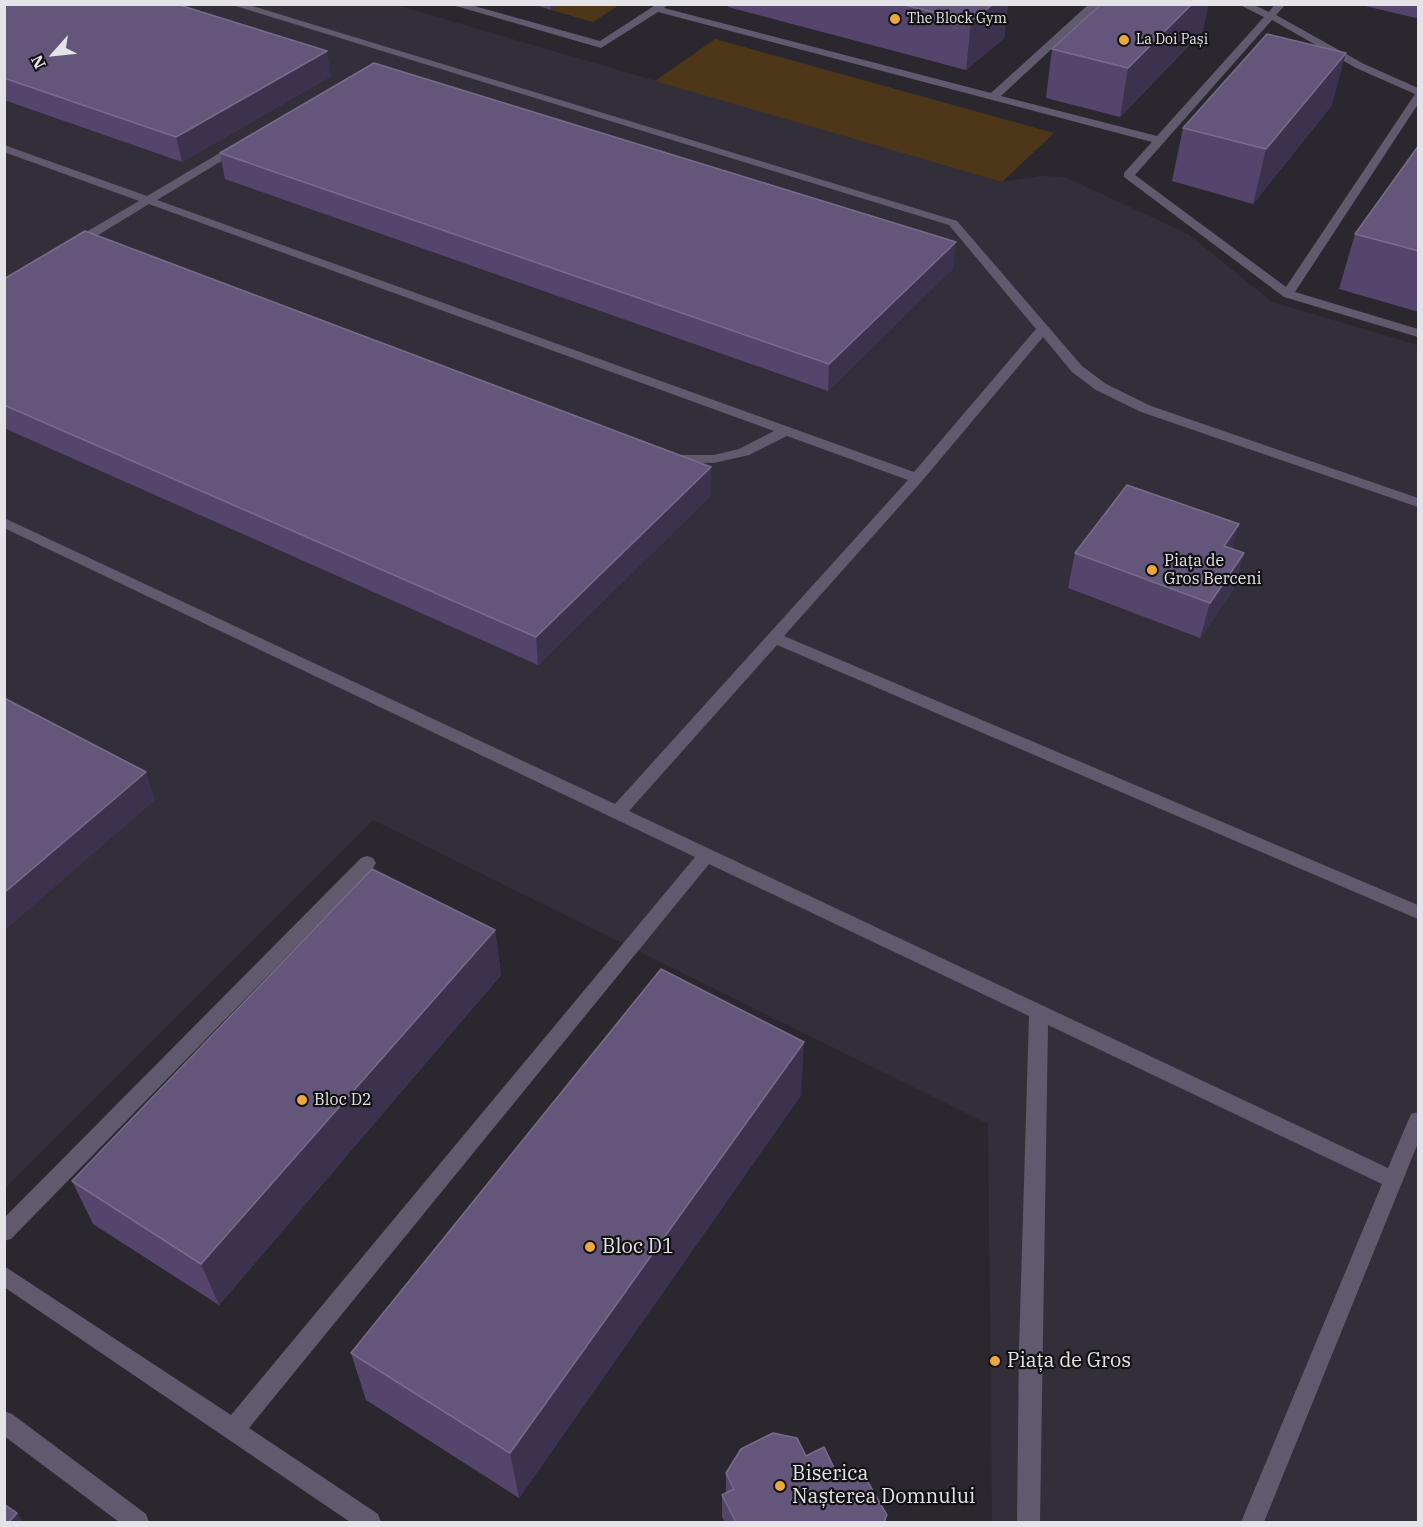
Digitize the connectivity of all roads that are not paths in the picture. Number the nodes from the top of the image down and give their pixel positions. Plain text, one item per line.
1 (234, 4) edge
2 (454, 4) edge
3 (1095, 4) edge
4 (1243, 4) edge
5 (1281, 4) edge
6 (661, 7) edge
7 (1271, 16) junction
8 (1419, 92) edge
9 (993, 97) junction
10 (1419, 97) edge
11 (251, 139) edge
12 (1158, 140) junction
13 (4, 148) edge
14 (149, 201) junction
15 (84, 238) junction
16 (106, 246) edge
17 (64, 250) edge
18 (1288, 294) junction
19 (1043, 330) junction
20 (1419, 333) edge
21 (785, 431) junction
22 (658, 455) edge
23 (917, 478) junction
24 (1419, 503) edge
25 (4, 522) edge
26 (773, 637) junction
27 (618, 812) junction
28 (707, 854) junction
29 (367, 862) dead end
30 (1419, 912) edge
31 (1039, 1011) junction
32 (1419, 1120) edge
33 (1393, 1180) junction
34 (4, 1232) edge
35 (4, 1275) edge
36 (4, 1422) edge
37 (234, 1429) junction
38 (138, 1522) edge
39 (370, 1522) edge
40 (1028, 1522) edge
41 (1253, 1522) edge

1 - 19 street
2 - 6 street
3 - 9 street
4 - 7 street
5 - 7 street
6 - 9 street
7 - 8 street
7 - 12 street
9 - 12 street
10 - 18 street
11 - 14 street
12 - 18 street
13 - 14 street
14 - 15 street
14 - 21 street
15 - 16 street
15 - 17 street
18 - 20 street
19 - 23 street
19 - 24 street
21 - 22 street
21 - 23 street
23 - 26 street
25 - 27 street
26 - 27 street
26 - 30 street
27 - 28 street
28 - 31 street
28 - 37 street
29 - 34 street
31 - 33 street
31 - 40 street
32 - 33 street
33 - 41 street
35 - 37 street
36 - 38 street
37 - 39 street

